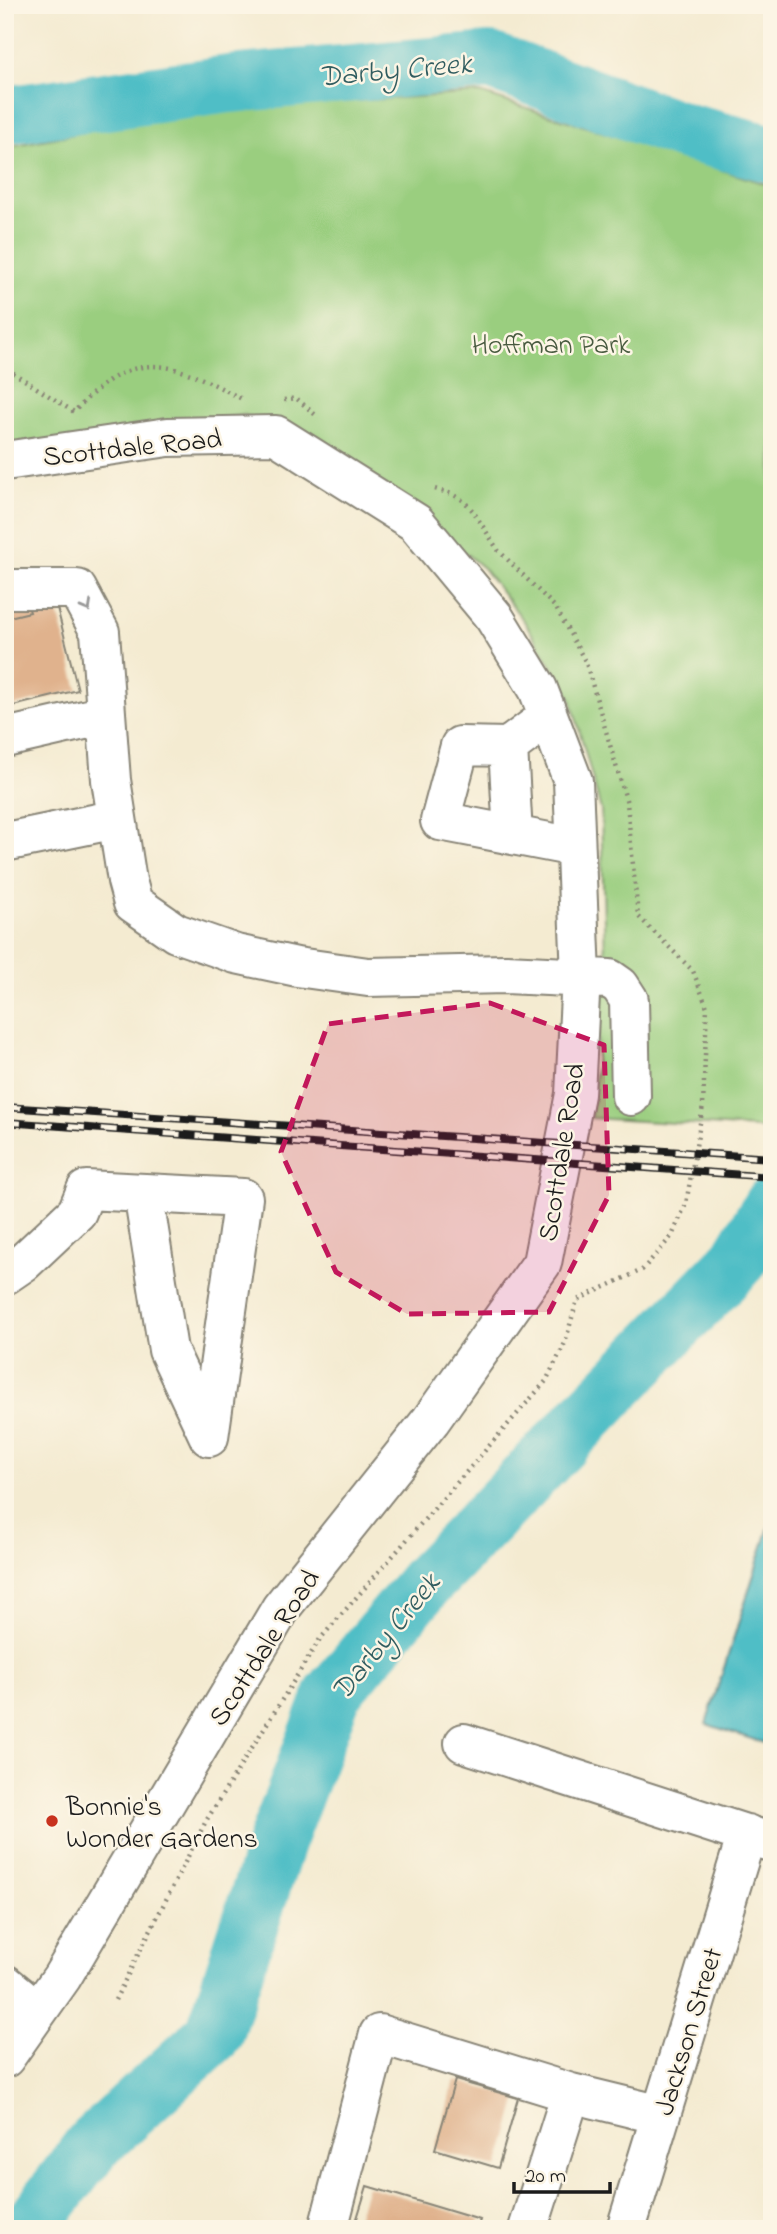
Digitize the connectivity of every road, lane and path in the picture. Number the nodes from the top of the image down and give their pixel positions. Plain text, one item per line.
1 (5, 383) edge
2 (273, 401) dead end
3 (249, 403) dead end
4 (328, 426) dead end
5 (5, 461) edge
6 (420, 484) dead end
7 (5, 589) edge
8 (106, 715) junction
9 (548, 717) junction
10 (5, 738) edge
11 (508, 747) junction
12 (117, 819) junction
13 (513, 835) junction
14 (5, 842) edge
15 (575, 848) junction
16 (581, 976) junction
17 (631, 1096) dead end
18 (143, 1193) junction
19 (5, 1275) edge
20 (464, 1743) dead end
21 (760, 1838) edge
22 (5, 1984) edge
23 (115, 2000) dead end
24 (38, 2011) junction
25 (5, 2057) edge
26 (571, 2093) junction
27 (661, 2115) junction
28 (628, 2228) edge
29 (328, 2229) edge
30 (528, 2229) edge

1 - 3 path
2 - 4 path
5 - 9 street, Scottdale Road
6 - 23 path
7 -> 8 street
8 - 10 street
8 - 12 street
9 - 11 street
9 - 15 street, Scottdale Road
11 - 13 street
11 - 13 street
12 - 14 street
12 - 16 street
13 - 15 street
15 - 16 street, Scottdale Road
16 - 17 street
16 - 24 street, Scottdale Road
18 - 18 street
18 - 19 street
20 - 21 street
21 - 27 street, Jackson Street
22 - 24 street
24 - 25 street, Scottdale Road
26 - 27 street
26 - 29 street
26 - 30 street
27 - 28 street, Jackson Street

